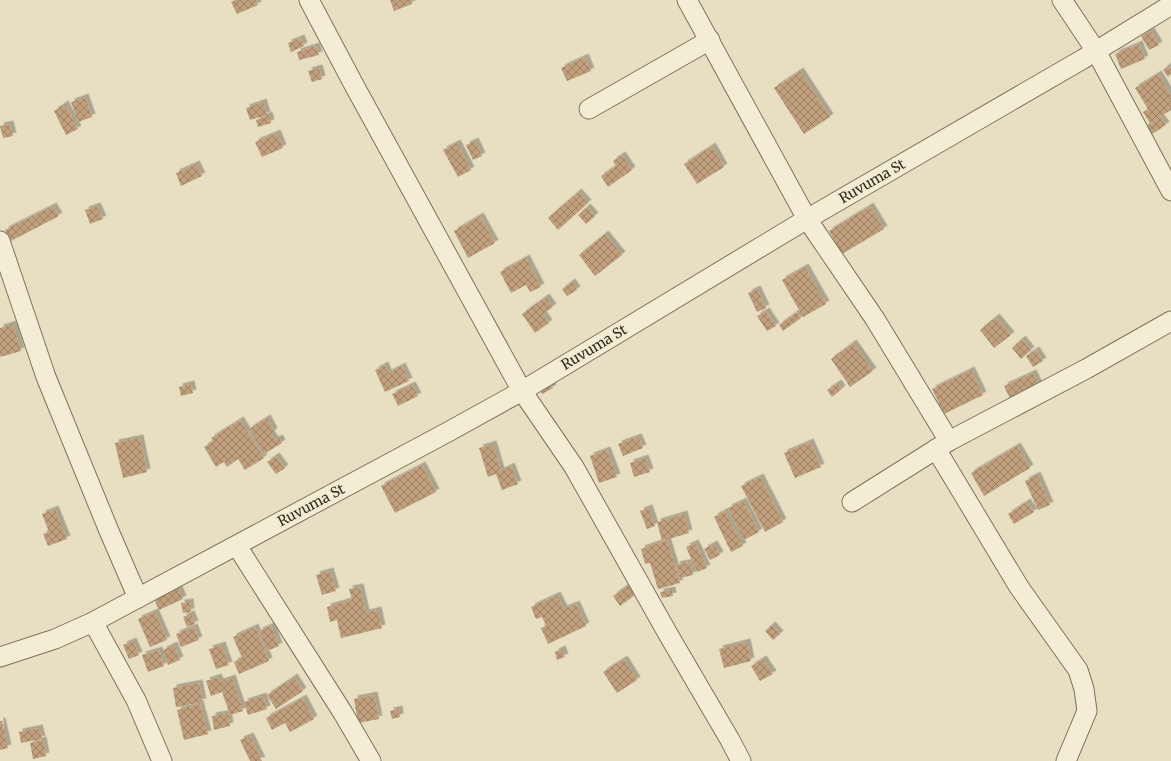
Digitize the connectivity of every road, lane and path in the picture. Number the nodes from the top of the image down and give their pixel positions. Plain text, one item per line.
1 (309, 0) edge
2 (688, 0) edge
3 (1062, 0) edge
4 (1171, 5) edge
5 (710, 40) junction
6 (1096, 51) junction
7 (589, 109) dead end
8 (1171, 191) edge
9 (807, 219) junction
10 (0, 241) edge
11 (1171, 321) edge
12 (522, 391) junction
13 (942, 445) junction
14 (852, 502) dead end
15 (237, 546) junction
16 (138, 598) junction
17 (93, 622) junction
18 (0, 657) edge
19 (162, 761) edge
20 (371, 761) edge
21 (741, 761) edge
22 (1066, 761) edge

1 - 12 street
2 - 5 street
3 - 6 street
4 - 6 street, Ruvuma St
5 - 7 street
5 - 9 street
6 - 8 street
6 - 9 street, Ruvuma St
9 - 12 street, Ruvuma St
9 - 13 street
10 - 16 street
11 - 13 street
12 - 15 street, Ruvuma St
12 - 21 street
13 - 14 street
13 - 22 street
15 - 16 street, Ruvuma St
15 - 20 street
16 - 17 street, Ruvuma St
17 - 18 street, Ruvuma St
17 - 19 street

